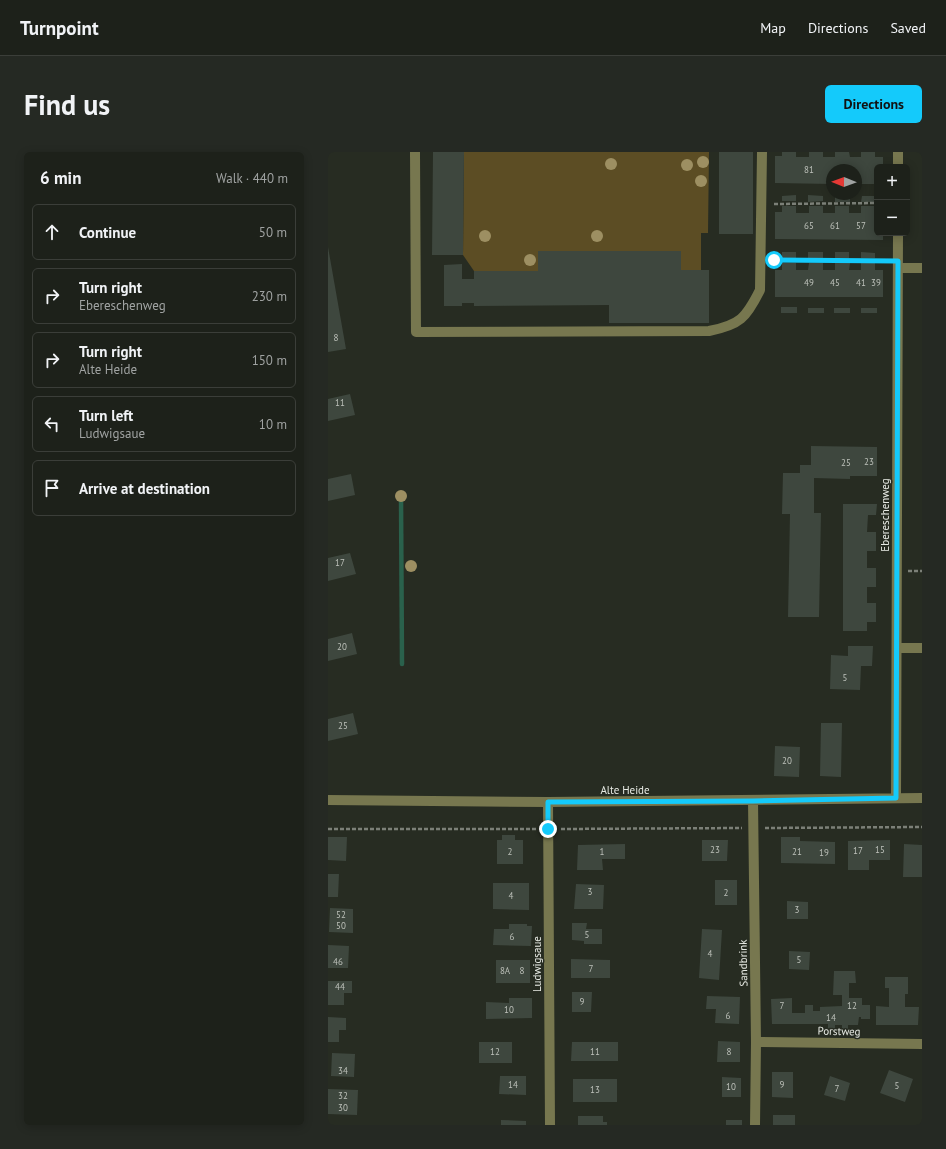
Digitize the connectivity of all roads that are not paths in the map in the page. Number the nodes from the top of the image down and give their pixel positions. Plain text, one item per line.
1 (416, 152) edge
2 (762, 152) edge
3 (898, 152) edge
4 (898, 164) edge
5 (898, 236) edge
6 (898, 264) junction
7 (922, 268) edge
8 (897, 648) junction
9 (922, 648) edge
10 (896, 798) junction
11 (922, 798) edge
12 (328, 800) edge
13 (753, 801) junction
14 (548, 802) junction
15 (756, 1042) junction
16 (922, 1044) edge
17 (550, 1125) edge
18 (755, 1125) edge

1 - 2 street
3 - 4 street
5 - 6 street, Ebereschenweg
6 - 7 street
6 - 8 street, Ebereschenweg
8 - 9 street
8 - 10 street, Ebereschenweg
10 - 11 street, Alte Heide
10 - 13 street, Alte Heide
12 - 14 street, Alte Heide
13 - 14 street, Alte Heide
13 - 15 street, Sandbrink
14 - 17 street, Ludwigsaue
15 - 16 street, Porstweg
15 - 18 street, Sandbrink

